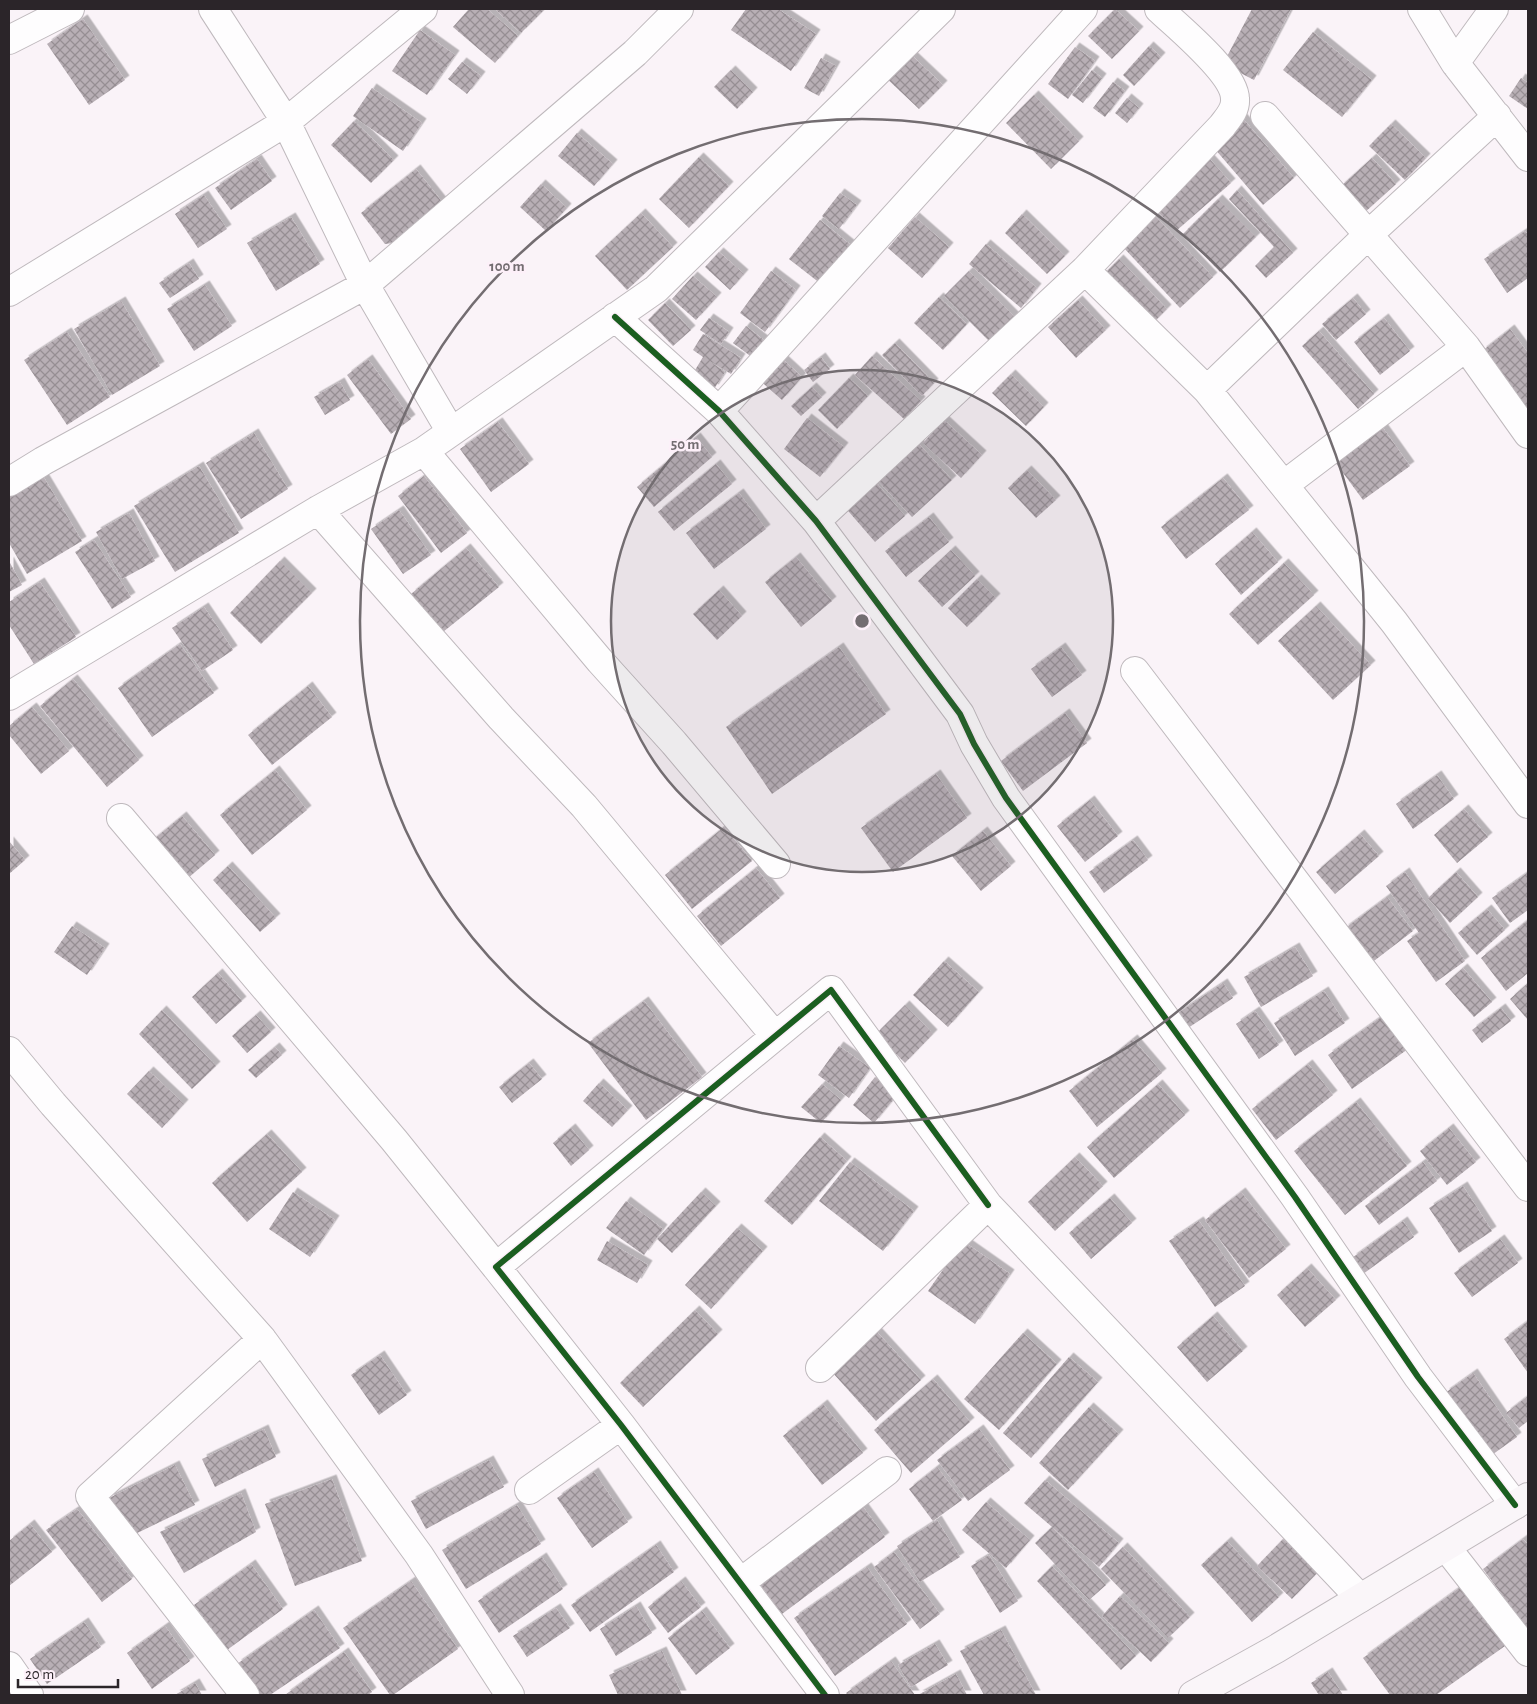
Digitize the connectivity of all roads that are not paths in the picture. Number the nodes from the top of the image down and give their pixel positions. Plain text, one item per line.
1 (70, 9) edge
2 (213, 9) edge
3 (423, 9) edge
4 (679, 9) edge
5 (941, 9) edge
6 (1083, 9) edge
7 (1159, 9) edge
8 (1422, 9) edge
9 (1494, 9) edge
10 (9, 40) edge
11 (1455, 62) junction
12 (1264, 116) dead end
13 (1497, 116) junction
14 (286, 122) junction
15 (1528, 157) edge
16 (1368, 235) junction
17 (1085, 270) junction
18 (365, 285) junction
19 (9, 292) edge
20 (615, 317) junction
21 (1466, 347) junction
22 (1207, 390) junction
23 (719, 411) junction
24 (451, 432) junction
25 (1528, 434) edge
26 (424, 451) junction
27 (9, 482) edge
28 (1284, 485) junction
29 (318, 510) junction
30 (816, 522) junction
31 (1134, 671) dead end
32 (9, 696) edge
33 (1528, 804) edge
34 (121, 818) dead end
35 (776, 864) dead end
36 (775, 1036) junction
37 (9, 1052) edge
38 (1528, 1187) edge
39 (988, 1205) junction
40 (496, 1267) junction
41 (262, 1339) junction
42 (820, 1368) dead end
43 (621, 1425) junction
44 (887, 1471) dead end
45 (529, 1490) dead end
46 (1522, 1501) edge
47 (1446, 1547) junction
48 (740, 1583) junction
49 (1360, 1598) junction
50 (1528, 1652) edge
51 (9, 1666) edge
52 (1198, 1694) edge
53 (29, 1695) edge
54 (245, 1695) edge
55 (510, 1695) edge
56 (825, 1695) edge

1 - 10 street
2 - 14 street
3 - 14 street
4 - 18 street
5 - 20 street
6 - 23 street
7 - 17 street
8 - 11 street
9 - 11 street
11 - 13 street
12 - 16 street
13 - 15 street
13 - 16 street
14 - 18 street
14 - 19 street
16 - 21 street
16 - 22 street
17 - 22 street
17 - 30 street
18 - 24 street
18 - 27 street
20 - 23 street
20 - 24 street
21 - 25 street
21 - 28 street
22 - 28 street
23 - 30 street
24 - 26 street
26 - 29 street
26 - 35 street
28 - 33 street
29 - 32 street
29 - 36 street
30 - 46 street
31 - 38 street
34 - 40 street
36 - 39 street
36 - 40 street
37 - 41 street
39 - 42 street
39 - 49 street
40 - 43 street
41 - 54 street
41 - 55 street
43 - 45 street
43 - 48 street
44 - 48 street
46 - 47 street
47 - 49 street
47 - 50 street
48 - 56 street
49 - 52 street
51 - 53 street

